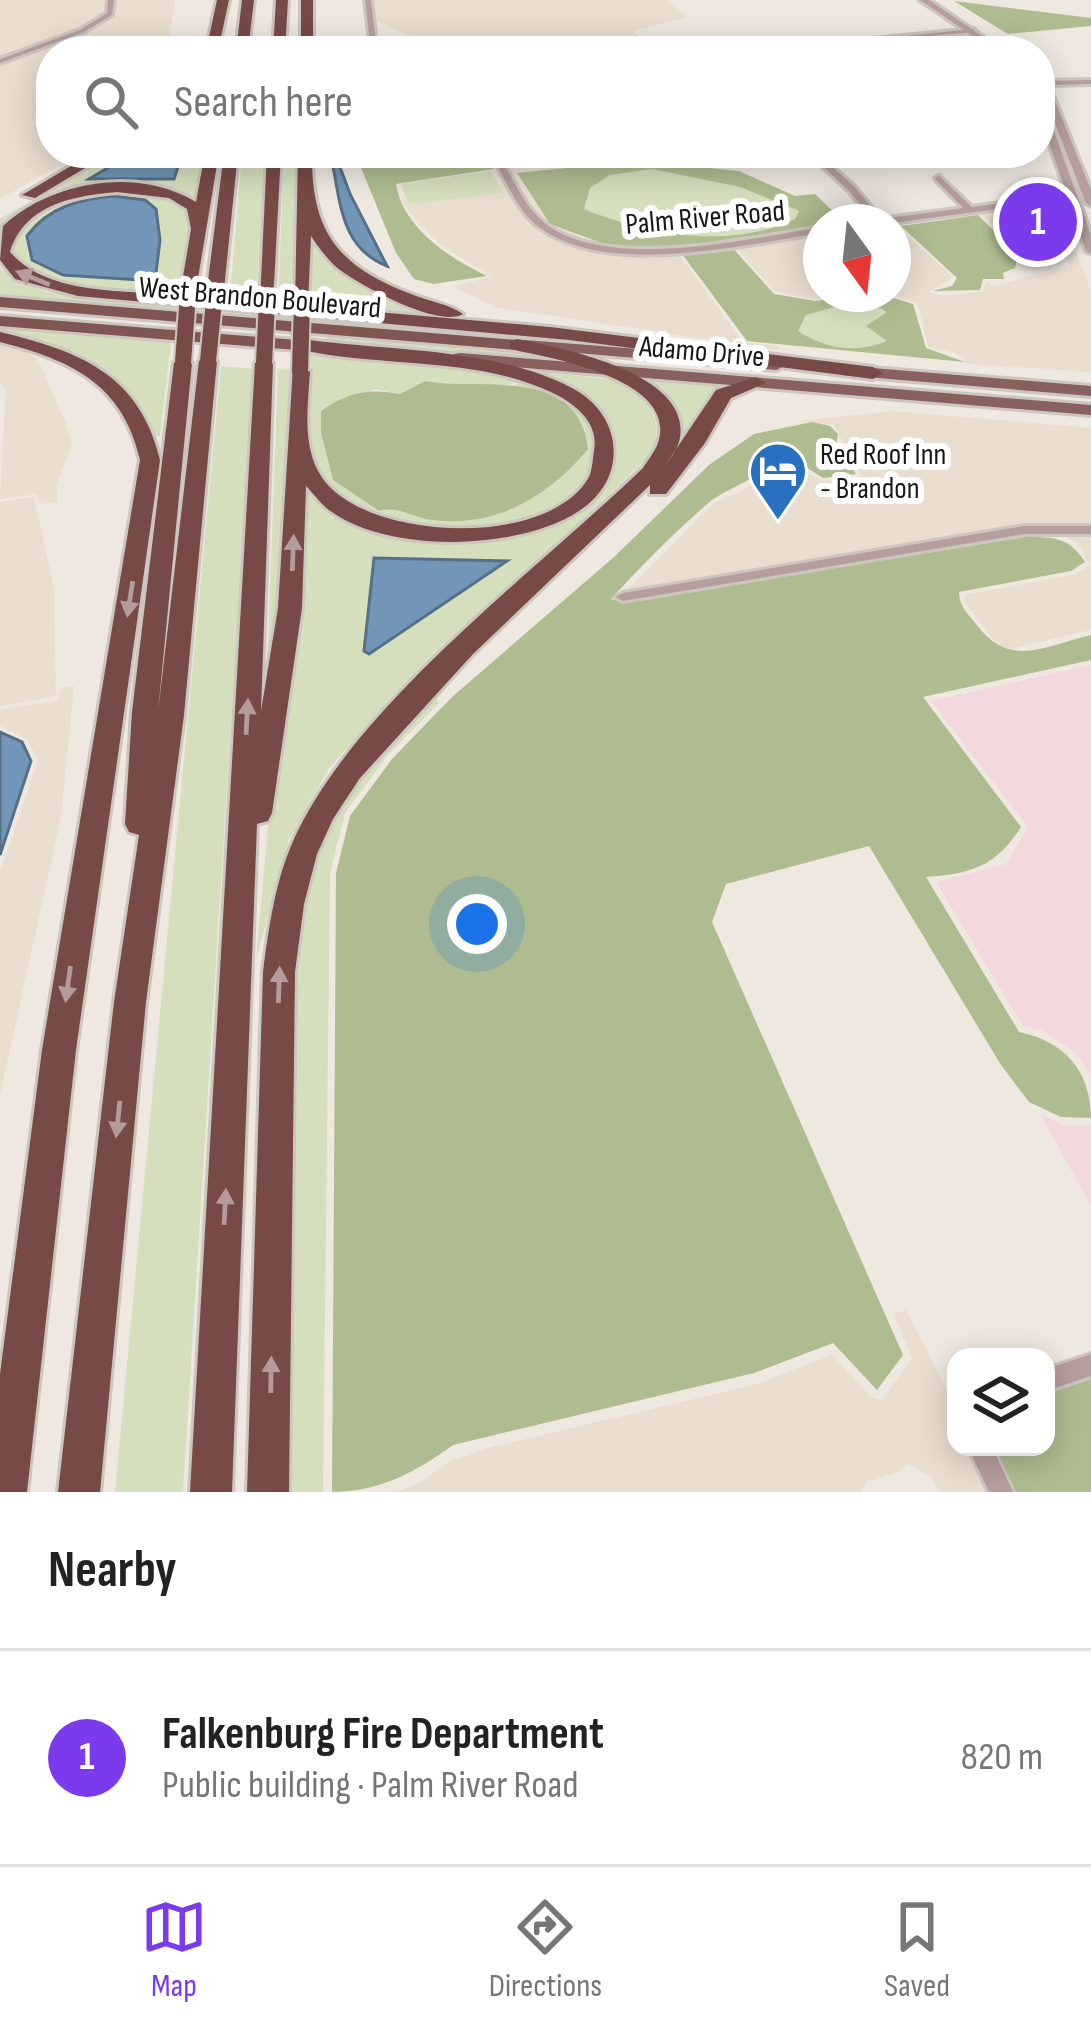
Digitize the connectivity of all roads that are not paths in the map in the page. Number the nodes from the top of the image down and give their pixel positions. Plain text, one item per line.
1 (111, 0) edge
2 (223, 0) edge
3 (248, 0) edge
4 (282, 0) edge
5 (307, 0) edge
6 (368, 0) edge
7 (924, 0) edge
8 (943, 0) edge
9 (987, 32) junction
10 (67, 36) edge
11 (217, 36) edge
12 (244, 36) edge
13 (280, 36) edge
14 (307, 36) edge
15 (372, 36) edge
16 (938, 36) edge
17 (990, 36) edge
18 (994, 36) edge
19 (36, 48) edge
20 (0, 61) edge
21 (1055, 81) edge
22 (1091, 84) edge
23 (1055, 112) edge
24 (1055, 145) edge
25 (77, 168) edge
26 (210, 168) edge
27 (229, 168) edge
28 (273, 168) edge
29 (304, 168) edge
30 (503, 168) edge
31 (829, 168) edge
32 (939, 178) dead end
33 (303, 184) junction
34 (1073, 196) junction
35 (1090, 197) edge
36 (864, 204) edge
37 (970, 210) junction
38 (0, 212) edge
39 (911, 218) edge
40 (1087, 228) edge
41 (803, 232) edge
42 (200, 234) junction
43 (1091, 250) edge
44 (0, 302) edge
45 (0, 321) edge
46 (566, 335) junction
47 (0, 337) edge
48 (517, 345) junction
49 (309, 346) junction
50 (620, 371) junction
51 (873, 374) junction
52 (757, 383) junction
53 (1091, 391) edge
54 (1091, 410) edge
55 (297, 439) junction
56 (1091, 530) edge
57 (623, 597) dead end
58 (473, 639) junction
59 (236, 960) junction
60 (130, 1002) junction
61 (1091, 1364) edge
62 (1055, 1377) edge
63 (984, 1456) edge
64 (6, 1492) edge
65 (79, 1492) edge
66 (211, 1492) edge
67 (268, 1492) edge
68 (1001, 1492) edge

1 - 10 street
2 - 11 highway
3 - 12 highway
4 - 13 highway
5 - 14 highway
6 - 15 street
7 - 9 street
8 - 9 street
9 - 16 street
9 - 17 street
9 - 18 street
19 - 20 street
21 - 22 street
23 - 35 street
24 - 34 street
25 - 38 highway
26 - 42 highway
27 - 60 highway, bridge
59 -> 28 highway, bridge
29 - 33 highway
30 - 41 street, Palm River Road
31 - 36 street
32 - 37 street
33 - 46 highway
33 - 55 highway, bridge
34 - 35 street
34 - 37 street
34 - 40 street
37 - 39 street
40 - 43 street
46 -> 42 highway
42 - 60 highway, bridge
44 - 48 highway, West Brandon Boulevard
45 - 49 highway, West Brandon Boulevard
46 - 51 highway
47 -> 64 highway
48 - 50 highway
48 - 51 main road, Adamo Drive
49 - 50 main road, Adamo Drive
49 - 55 highway
50 - 52 main road, Adamo Drive
50 - 58 highway
51 - 53 main road, Adamo Drive
52 - 54 main road, Adamo Drive
52 - 58 highway
59 -> 55 highway
56 - 57 street
67 -> 58 highway
66 -> 59 highway
60 -> 65 highway
61 - 62 street
63 - 68 street

